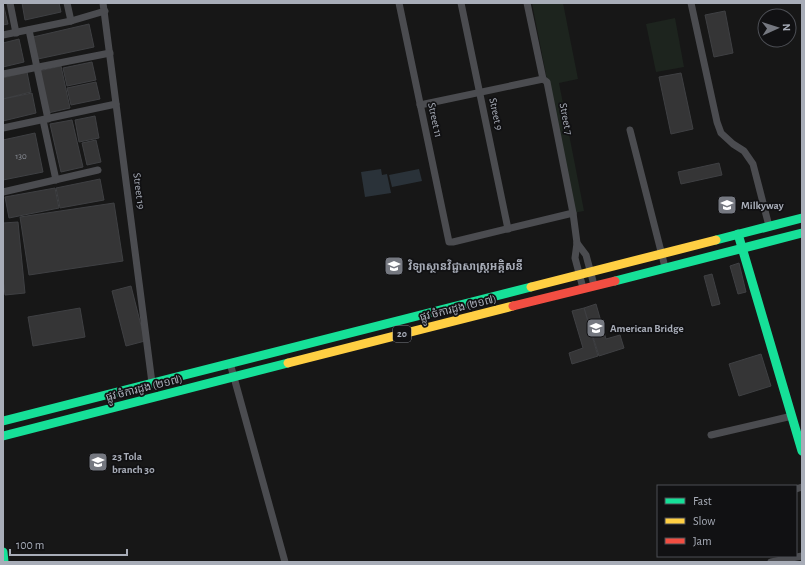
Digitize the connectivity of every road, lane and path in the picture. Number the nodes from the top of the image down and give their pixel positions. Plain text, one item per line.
1 (10, 3) edge
2 (67, 3) edge
3 (103, 3) edge
4 (399, 3) edge
5 (461, 3) edge
6 (527, 3) edge
7 (690, 3) edge
8 (104, 11) junction
9 (71, 21) junction
10 (29, 30) junction
11 (16, 33) junction
12 (3, 35) edge
13 (110, 53) junction
14 (36, 67) junction
15 (3, 74) edge
16 (543, 78) junction
17 (480, 92) junction
18 (116, 104) junction
19 (420, 105) junction
20 (45, 119) junction
21 (3, 128) edge
22 (630, 130) dead end
23 (98, 170) dead end
24 (56, 180) junction
25 (3, 192) edge
26 (573, 213) junction
27 (802, 218) edge
28 (769, 226) junction
29 (508, 229) junction
30 (802, 233) edge
31 (738, 234) junction
32 (577, 242) junction
33 (742, 248) junction
34 (661, 254) junction
35 (665, 268) junction
36 (590, 272) junction
37 (579, 275) junction
38 (594, 285) junction
39 (583, 288) junction
40 (230, 363) junction
41 (235, 377) junction
42 (152, 383) junction
43 (792, 416) junction
44 (3, 421) edge
45 (711, 435) dead end
46 (3, 436) edge
47 (802, 451) edge
48 (3, 552) edge
49 (802, 556) edge
50 (4, 562) edge
51 (286, 562) edge
52 (772, 562) edge

1 - 11 street
2 - 9 street
3 - 8 street, Street 19
4 - 19 street, Street 11
5 - 17 street, Street 9
6 - 16 street, Street 7
7 - 28 street
8 - 9 street
8 - 13 street, Street 19
9 - 10 street
10 - 11 street
10 - 14 street
11 - 12 street
13 - 14 street
13 - 18 street, Street 19
14 - 15 street
14 - 20 street
16 - 17 street
16 - 26 street, Street 7
17 - 19 street
17 - 29 street, Street 9
18 - 20 street
18 - 42 street, Street 19
19 - 29 street, Street 11
20 - 21 street
20 - 24 street
22 - 34 street
23 - 24 street
24 - 25 street
26 - 29 street
26 - 32 street, Street 7
27 - 28 main road, ផ្លូវ ចំការដូង (២១៧) / 20
28 - 31 main road, ផ្លូវ ចំការដូង (២១៧) / 20
30 - 33 main road, ផ្លូវ ចំការដូង (២១៧) / 20
31 - 33 main road
31 - 34 main road, ផ្លូវ ចំការដូង (២១៧) / 20
32 - 36 street, Street 7
32 - 37 street, Street 7
33 - 35 main road, ផ្លូវ ចំការដូង (២១៧) / 20
33 - 43 main road
34 - 35 street
34 - 36 main road, ផ្លូវ ចំការដូង (២១៧) / 20
35 - 38 main road, ផ្លូវ ចំការដូង (២១៧) / 20
36 - 37 main road, ផ្លូវ ចំការដូង (២១៧) / 20
36 - 38 street, Street 7
37 - 39 street, Street 7
37 - 40 main road, ផ្លូវ ចំការដូង (២១៧) / 20
38 - 39 main road, ផ្លូវ ចំការដូង (២១៧) / 20
39 - 41 main road, ផ្លូវ ចំការដូង (២១៧) / 20
40 - 41 street
40 - 42 main road, ផ្លូវ ចំការដូង (២១៧) / 20
41 - 46 main road, ផ្លូវ ចំការដូង (២១៧) / 20
41 - 51 street
42 - 44 main road, ផ្លូវ ចំការដូង (២១៧) / 20
43 - 45 street
43 - 47 main road
48 - 50 main road
49 - 52 street

